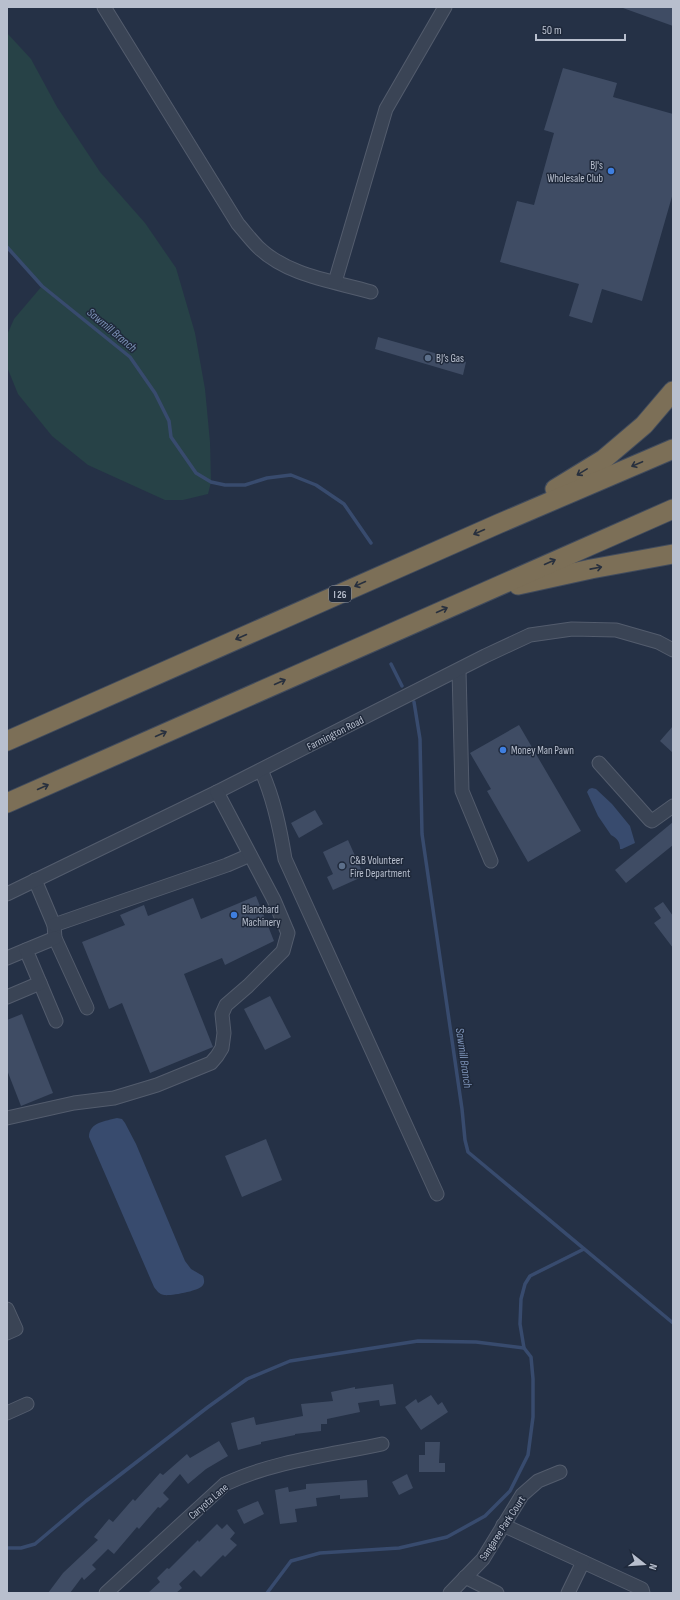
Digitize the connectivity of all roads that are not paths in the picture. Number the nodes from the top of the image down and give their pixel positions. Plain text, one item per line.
1 (104, 7) edge
2 (445, 7) edge
3 (335, 282) junction
4 (371, 292) dead end
5 (673, 391) edge
6 (673, 449) edge
7 (673, 509) edge
8 (498, 524) junction
9 (673, 554) edge
10 (476, 595) junction
11 (673, 650) edge
12 (459, 670) junction
13 (7, 741) edge
14 (599, 763) dead end
15 (261, 770) junction
16 (217, 792) junction
17 (7, 803) edge
18 (673, 806) edge
19 (250, 855) junction
20 (491, 861) dead end
21 (35, 880) junction
22 (7, 894) edge
23 (55, 932) junction
24 (26, 950) junction
25 (7, 958) edge
26 (40, 983) junction
27 (7, 997) edge
28 (87, 1008) dead end
29 (56, 1021) dead end
30 (7, 1118) edge
31 (437, 1194) dead end
32 (7, 1309) edge
33 (7, 1333) edge
34 (27, 1404) dead end
35 (7, 1413) edge
36 (382, 1444) dead end
37 (560, 1472) dead end
38 (503, 1526) junction
39 (583, 1562) junction
40 (465, 1577) junction
41 (106, 1593) edge
42 (450, 1593) edge
43 (497, 1593) edge
44 (568, 1593) edge
45 (643, 1593) edge

1 - 3 street
2 - 3 street
3 - 4 street
5 -> 8 highway
6 -> 8 highway, I 26
10 -> 7 highway
8 -> 13 highway, I 26
10 -> 9 highway
17 -> 10 highway
11 - 12 street, Farmington Road
12 - 15 street, Farmington Road
12 - 20 street
14 - 18 street
15 - 16 street, Farmington Road
15 - 31 street
16 - 19 street
16 - 21 street, Farmington Road
19 - 23 street
19 - 30 street
21 - 22 street, Farmington Road
21 - 23 street
23 - 24 street
23 - 28 street
24 - 25 street
24 - 26 street
26 - 27 street
26 - 29 street
32 - 33 street
34 - 35 street
36 - 41 street, Caryota Lane
37 - 38 street, Sangaree Park Court
38 - 39 street
38 - 40 street, Sangaree Park Court
39 - 44 street
39 - 45 street
40 - 42 street, Sangaree Park Court
40 - 43 street

